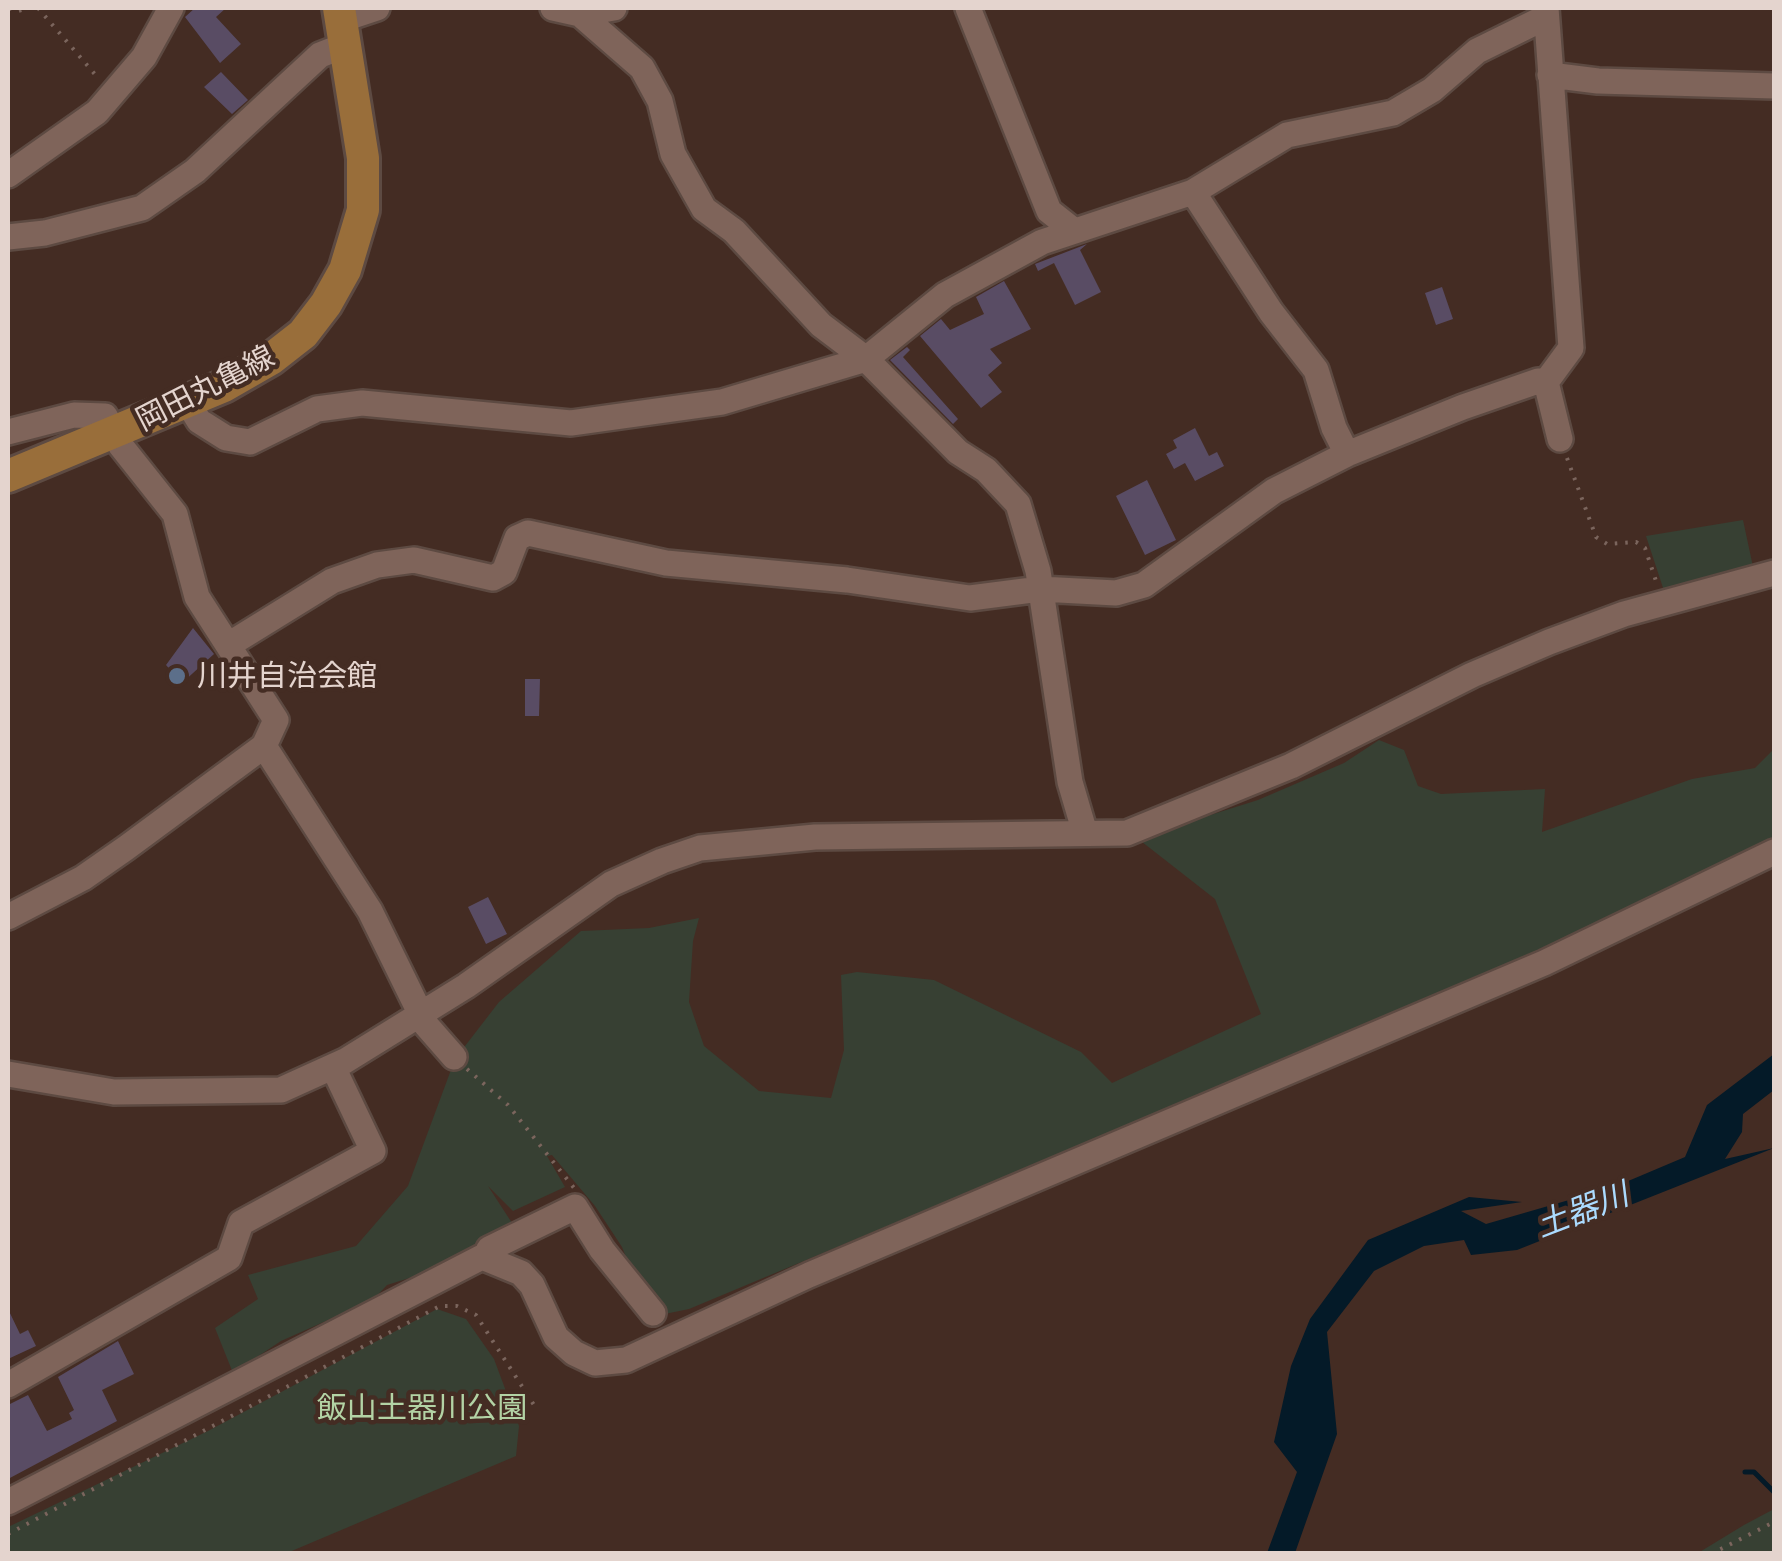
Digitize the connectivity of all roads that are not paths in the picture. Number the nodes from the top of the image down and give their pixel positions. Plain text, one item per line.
1 (171, 8) edge
2 (377, 8) edge
3 (553, 8) edge
4 (614, 8) edge
5 (968, 8) edge
6 (1546, 12) edge
7 (580, 14) junction
8 (341, 24) edge
9 (1550, 75) junction
10 (1774, 86) edge
11 (8, 175) edge
12 (1193, 192) junction
13 (1073, 230) junction
14 (8, 237) edge
15 (866, 359) junction
16 (1546, 382) junction
17 (188, 403) junction
18 (8, 432) edge
19 (115, 433) junction
20 (1560, 439) road end
21 (1348, 454) junction
22 (8, 476) edge
23 (1774, 573) edge
24 (1040, 589) junction
25 (230, 644) junction
26 (264, 746) junction
27 (1085, 833) junction
28 (1774, 852) edge
29 (8, 917) edge
30 (420, 1011) junction
31 (454, 1057) road end
32 (333, 1067) junction
33 (8, 1074) edge
34 (485, 1258) junction
35 (653, 1313) dead end
36 (8, 1385) edge
37 (8, 1502) edge

1 - 11 street
2 - 8 street
3 - 7 street
4 - 7 street
5 - 13 street
6 - 9 street
6 - 12 street
7 - 15 street
8 - 14 street
8 - 17 main road, 岡田丸亀線
9 - 10 street
9 - 16 street
12 - 13 street
12 - 21 street
13 - 15 street
15 - 17 street
15 - 24 street
16 - 20 street
16 - 21 street
17 - 19 main road, 岡田丸亀線
18 - 19 street
19 - 22 main road, 岡田丸亀線
19 - 25 street
21 - 24 street
23 - 27 street
24 - 25 street
24 - 27 street
25 - 26 street
26 - 29 street
26 - 30 street
27 - 30 street
28 - 34 street
30 - 31 street
30 - 32 street
32 - 33 street
32 - 36 street
34 - 35 street
34 - 37 street

